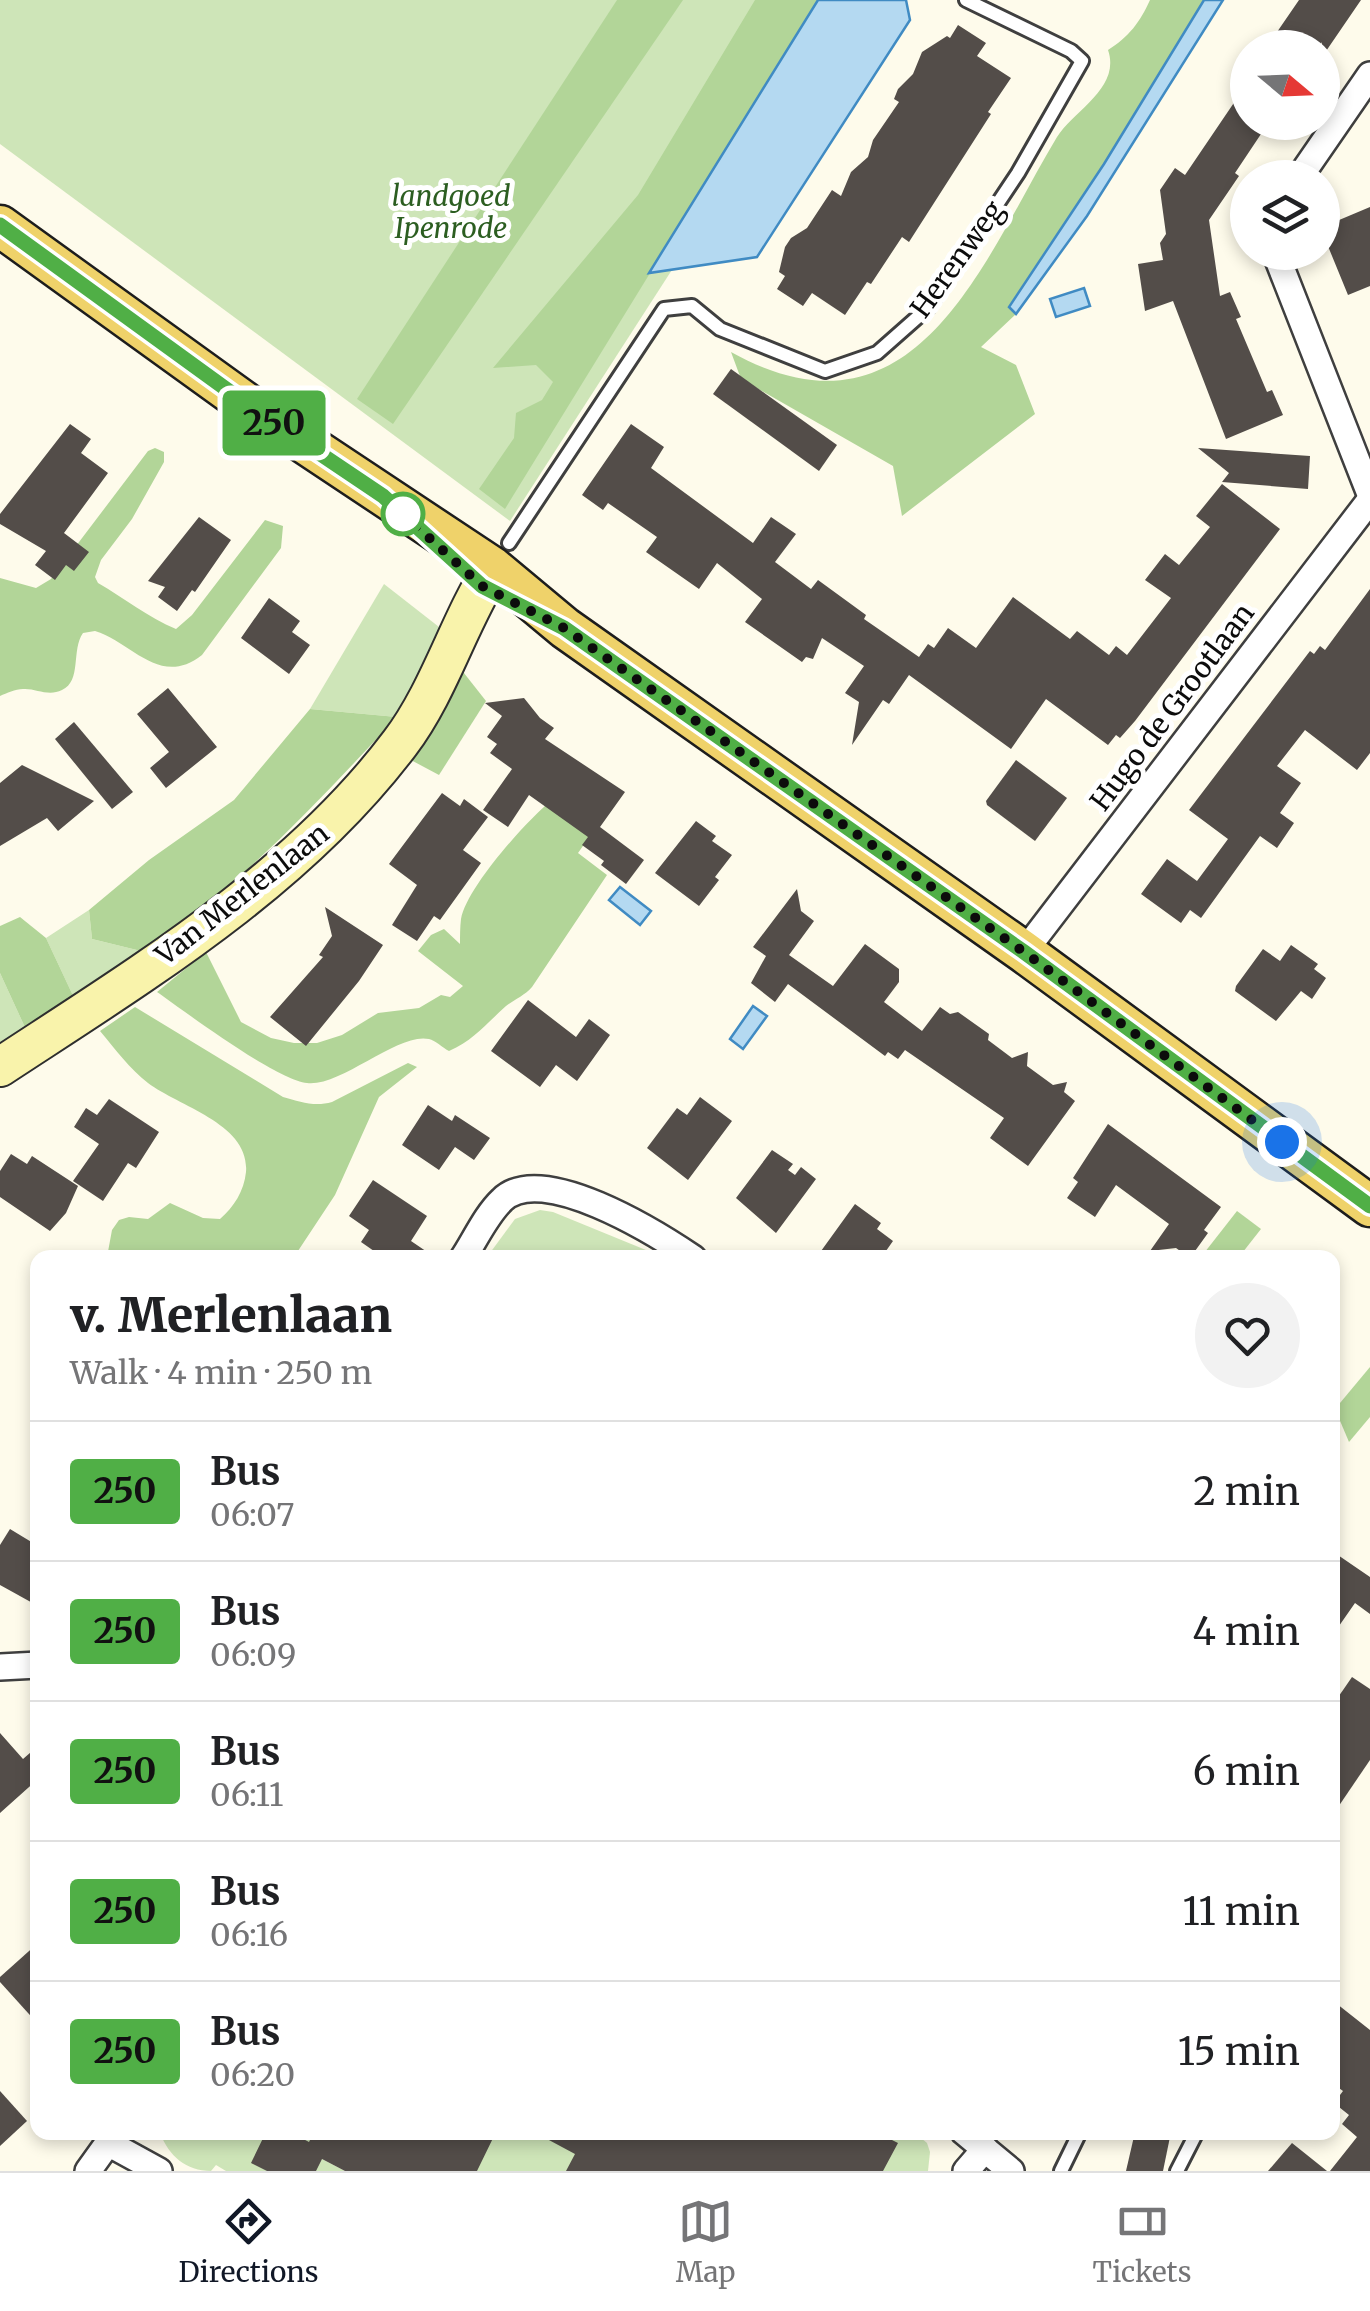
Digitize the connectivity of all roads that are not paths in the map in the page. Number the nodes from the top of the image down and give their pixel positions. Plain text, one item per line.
1 (966, 0) edge
2 (1370, 75) edge
3 (1312, 160) edge
4 (0, 226) edge
5 (1282, 270) edge
6 (1370, 497) edge
7 (495, 566) junction
8 (1024, 952) junction
9 (0, 1067) edge
10 (1370, 1206) edge
11 (468, 1250) edge
12 (680, 1250) edge
13 (30, 1665) edge
14 (0, 1667) edge
15 (111, 2140) edge
16 (115, 2140) edge
17 (973, 2140) edge
18 (1076, 2140) edge
19 (1193, 2140) edge
20 (984, 2150) junction
21 (88, 2171) edge
22 (159, 2171) edge
23 (966, 2171) edge
24 (1011, 2171) edge
25 (1061, 2171) edge
26 (1177, 2171) edge

1 - 7 lane, Herenweg
2 - 3 street
4 - 7 main road
5 - 6 street
6 - 8 street, Hugo de Grootlaan
7 - 8 main road
7 - 9 main road, Van Merlenlaan
8 - 10 main road
11 - 12 street
13 - 14 street
15 - 21 street
16 - 22 street
17 - 20 street
18 - 25 lane
19 - 26 lane
20 - 23 street
20 - 24 street

